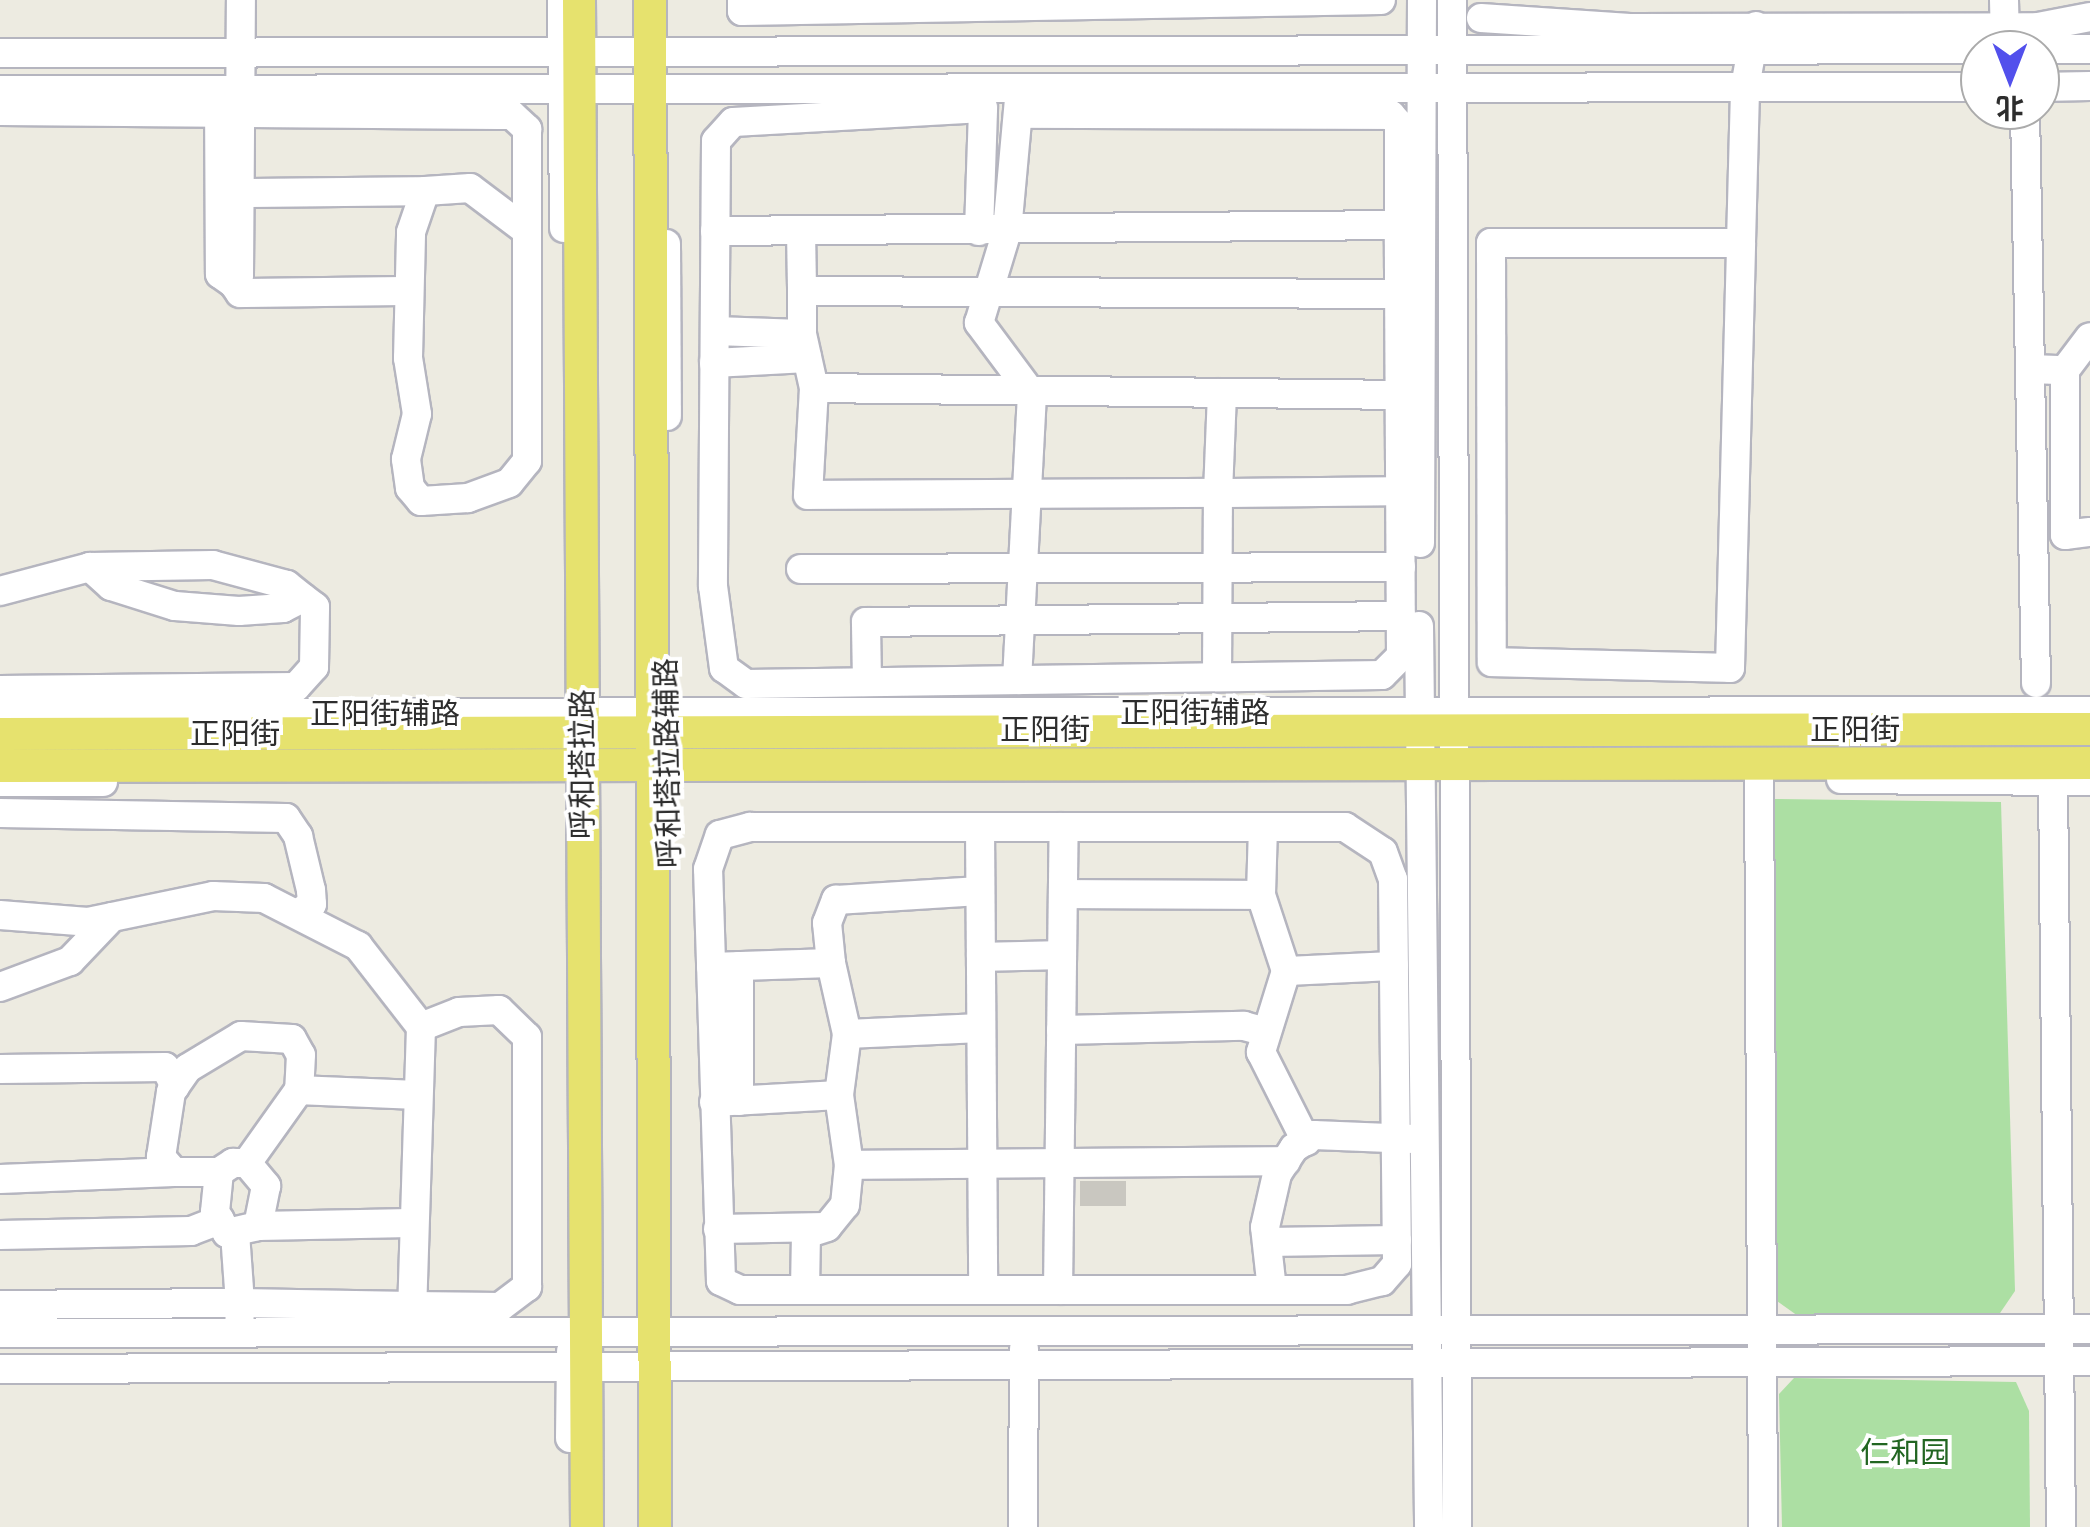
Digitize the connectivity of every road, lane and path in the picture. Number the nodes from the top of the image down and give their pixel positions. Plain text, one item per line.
1 (240, 0) edge
2 (562, 0) edge
3 (579, 0) edge
4 (650, 0) edge
5 (664, 0) edge
6 (742, 0) edge
7 (1381, 0) edge
8 (1422, 0) edge
9 (1452, 0) edge
10 (1112, 2) edge
11 (1630, 14) edge
12 (2090, 17) edge
13 (1482, 18) dead end
14 (2011, 30) edge
15 (1960, 32) edge
16 (1752, 38) junction
17 (2060, 43) edge
18 (2090, 49) edge
19 (1422, 52) junction
20 (1452, 52) junction
21 (0, 53) edge
22 (1113, 53) junction
23 (230, 54) junction
24 (570, 54) junction
25 (657, 54) junction
26 (2090, 86) edge
27 (1960, 87) edge
28 (2060, 87) edge
29 (1422, 88) junction
30 (1452, 88) junction
31 (1745, 88) junction
32 (0, 90) edge
33 (656, 92) junction
34 (571, 93) junction
35 (984, 100) junction
36 (230, 102) junction
37 (1019, 103) junction
38 (0, 112) edge
39 (2025, 130) edge
40 (425, 191) junction
41 (240, 192) junction
42 (1399, 224) junction
43 (527, 231) junction
44 (715, 231) junction
45 (800, 231) junction
46 (993, 231) junction
47 (1741, 243) junction
48 (233, 283) junction
49 (409, 290) junction
50 (802, 291) junction
51 (989, 292) junction
52 (1400, 294) junction
53 (715, 331) junction
54 (2090, 337) edge
55 (804, 346) junction
56 (714, 362) junction
57 (2030, 369) junction
58 (2065, 370) junction
59 (814, 388) junction
60 (1222, 393) junction
61 (1032, 394) junction
62 (1400, 395) junction
63 (1030, 489) junction
64 (1400, 491) junction
65 (1218, 492) junction
66 (2090, 532) edge
67 (1401, 566) junction
68 (90, 567) junction
69 (1022, 568) junction
70 (1218, 568) junction
71 (800, 569) dead end
72 (0, 590) edge
73 (303, 598) junction
74 (1214, 616) junction
75 (1401, 616) junction
76 (1020, 621) junction
77 (1217, 677) junction
78 (1018, 680) junction
79 (867, 682) junction
80 (2036, 683) dead end
81 (0, 690) edge
82 (2090, 711) edge
83 (0, 713) edge
84 (1454, 719) junction
85 (659, 720) junction
86 (1419, 721) junction
87 (575, 722) junction
88 (2090, 729) edge
89 (0, 734) edge
90 (2090, 763) edge
91 (0, 766) edge
92 (1759, 771) junction
93 (659, 772) junction
94 (1421, 772) junction
95 (1454, 772) junction
96 (576, 773) junction
97 (2053, 780) junction
98 (2090, 781) edge
99 (0, 782) edge
100 (0, 812) edge
101 (980, 827) junction
102 (1064, 827) junction
103 (1263, 827) junction
104 (980, 891) junction
105 (1066, 894) junction
106 (1261, 894) junction
107 (300, 912) junction
108 (0, 915) edge
109 (112, 918) junction
110 (1062, 955) junction
111 (980, 957) junction
112 (831, 963) junction
113 (739, 966) junction
114 (1394, 966) junction
115 (711, 967) junction
116 (1286, 971) junction
117 (0, 987) edge
118 (421, 1027) junction
119 (981, 1028) junction
120 (1061, 1030) junction
121 (1266, 1032) junction
122 (847, 1034) junction
123 (0, 1069) edge
124 (175, 1086) junction
125 (299, 1090) junction
126 (416, 1095) junction
127 (839, 1095) junction
128 (727, 1102) junction
129 (1396, 1139) junction
130 (1426, 1139) junction
131 (1306, 1140) junction
132 (1057, 1161) junction
133 (1286, 1161) junction
134 (247, 1163) junction
135 (982, 1164) junction
136 (849, 1166) junction
137 (174, 1172) junction
138 (219, 1172) junction
139 (0, 1179) edge
140 (411, 1223) junction
141 (827, 1226) junction
142 (238, 1227) junction
143 (718, 1228) junction
144 (0, 1234) edge
145 (1397, 1240) junction
146 (1267, 1242) junction
147 (805, 1290) junction
148 (983, 1290) junction
149 (1023, 1290) junction
150 (1058, 1290) junction
151 (1272, 1290) junction
152 (240, 1304) junction
153 (0, 1305) edge
154 (412, 1306) junction
155 (1460, 1329) junction
156 (1762, 1329) junction
157 (2055, 1329) junction
158 (2090, 1329) edge
159 (662, 1330) junction
160 (1428, 1330) junction
161 (239, 1332) junction
162 (579, 1332) junction
163 (0, 1334) edge
164 (1023, 1347) junction
165 (2090, 1360) edge
166 (2056, 1361) junction
167 (1762, 1362) junction
168 (1445, 1364) junction
169 (0, 1368) edge
170 (578, 1368) junction
171 (661, 1368) junction
172 (571, 1527) edge
173 (587, 1527) edge
174 (656, 1527) edge
175 (669, 1527) edge
176 (1023, 1527) edge
177 (1429, 1527) edge
178 (1457, 1527) edge
179 (1763, 1527) edge
180 (2061, 1527) edge

1 - 23 street
2 - 24 street
3 - 24 main road, 呼和塔拉路
4 - 25 main road
5 - 25 street
6 - 10 street
7 - 10 street
8 - 19 street
9 - 20 street
10 - 22 street
11 - 13 street
11 - 16 street
12 - 14 street
15 - 16 street
16 - 20 street
16 - 31 street
17 - 18 street
19 - 20 street
19 - 22 street
19 - 29 street
20 - 30 street
21 - 23 street
22 - 25 street
23 - 24 street
23 - 36 street
24 - 25 street
24 - 34 main road, 呼和塔拉路
25 - 33 main road
26 - 28 street
27 - 31 street
29 - 30 street
29 - 37 street
29 - 86 street
30 - 31 street
30 - 84 street
31 - 47 street
32 - 36 street
33 - 34 street
33 - 35 street
33 - 85 main road
34 - 36 street
34 - 87 main road, 呼和塔拉路
35 - 37 street
35 - 44 street
35 - 46 street
36 - 38 street
36 - 41 street
36 - 43 street
36 - 48 street
37 - 42 street
37 - 46 street
39 - 57 street
40 - 41 street
40 - 43 street
40 - 49 street
41 - 48 street
42 - 46 street
42 - 52 street
43 - 49 street
44 - 45 street
44 - 53 street
45 - 46 street
45 - 50 street
46 - 51 street
47 - 47 street
48 - 49 street
50 - 51 street
50 - 55 street
51 - 52 street
51 - 61 street
52 - 62 street
53 - 55 street
53 - 56 street
54 - 58 street
55 - 56 street
55 - 59 street
56 - 79 street
57 - 58 street
57 - 80 street
58 - 66 street
59 - 61 street
59 - 63 street
60 - 61 street
60 - 62 street
60 - 65 street
61 - 63 street
62 - 64 street
63 - 65 street
63 - 69 street
64 - 65 street
64 - 67 street
65 - 70 street
67 - 70 street
67 - 75 street
68 - 72 street
68 - 73 street
68 - 73 street
69 - 70 street
69 - 71 street
69 - 76 street
70 - 74 street
73 - 81 street
74 - 75 street
74 - 76 street
74 - 77 street
75 - 77 street
76 - 78 street
76 - 79 street
77 - 78 street
78 - 79 street
82 - 84 street
83 - 87 street, 正阳街辅路
84 - 86 main road, 正阳街
84 - 88 main road, 正阳街
84 - 95 street
85 - 86 main road, 正阳街
85 - 87 main road, 正阳街
85 - 93 main road
86 - 94 street
87 - 89 main road, 正阳街
87 - 96 main road, 呼和塔拉路
90 - 92 main road
91 - 96 main road
92 - 95 main road
92 - 97 street
92 - 156 street
93 - 94 main road
93 - 96 main road
93 - 159 main road
94 - 95 main road
94 - 130 street
95 - 155 street
96 - 99 street
96 - 162 main road, 呼和塔拉路
97 - 98 street
97 - 157 street
100 - 107 street
101 - 102 street
101 - 104 street
101 - 115 street
102 - 103 street
102 - 105 street
103 - 106 street
103 - 114 street
104 - 111 street
104 - 112 street
105 - 106 street
105 - 110 street
106 - 116 street
107 - 109 street
107 - 118 street
108 - 109 street
109 - 117 street
110 - 111 street
110 - 120 street
111 - 119 street
112 - 113 street
112 - 122 street
113 - 115 street
113 - 128 street
114 - 116 street
114 - 129 street
115 - 128 street
116 - 121 street
118 - 126 street
118 - 154 street
119 - 122 street
119 - 135 street
120 - 121 street
120 - 132 street
121 - 131 street
122 - 127 street
123 - 124 street
124 - 125 street
124 - 137 street
125 - 126 street
125 - 134 street
126 - 140 street
127 - 128 street
127 - 136 street
128 - 143 street
129 - 130 street
129 - 131 street
129 - 145 street
130 - 160 street
131 - 133 street
132 - 133 street
132 - 135 street
132 - 150 street
133 - 146 street
134 - 138 street
134 - 142 street
135 - 136 street
135 - 148 street
136 - 141 street
137 - 138 street
137 - 139 street
138 - 142 street
140 - 142 street
140 - 154 street
141 - 143 street
141 - 147 street
142 - 144 street
142 - 152 street
143 - 147 street
145 - 146 street
145 - 151 street
146 - 151 street
147 - 148 street
148 - 149 street
149 - 150 street
149 - 164 street
150 - 151 street
152 - 153 street
152 - 154 street
152 - 161 street
155 - 156 street
155 - 160 street
155 - 168 street
156 - 157 street
156 - 167 street
157 - 158 street
157 - 166 street
159 - 162 street
159 - 164 street
159 - 171 main road
160 - 164 street
160 - 168 street
161 - 162 street
161 - 163 street
162 - 170 main road, 呼和塔拉路
164 - 168 street
164 - 171 street
164 - 176 street
165 - 166 street
166 - 167 street
166 - 180 street
167 - 168 street
167 - 179 street
168 - 177 street
168 - 178 street
169 - 170 street
170 - 171 street
170 - 172 street
170 - 173 main road, 呼和塔拉路
171 - 174 main road
171 - 175 street

